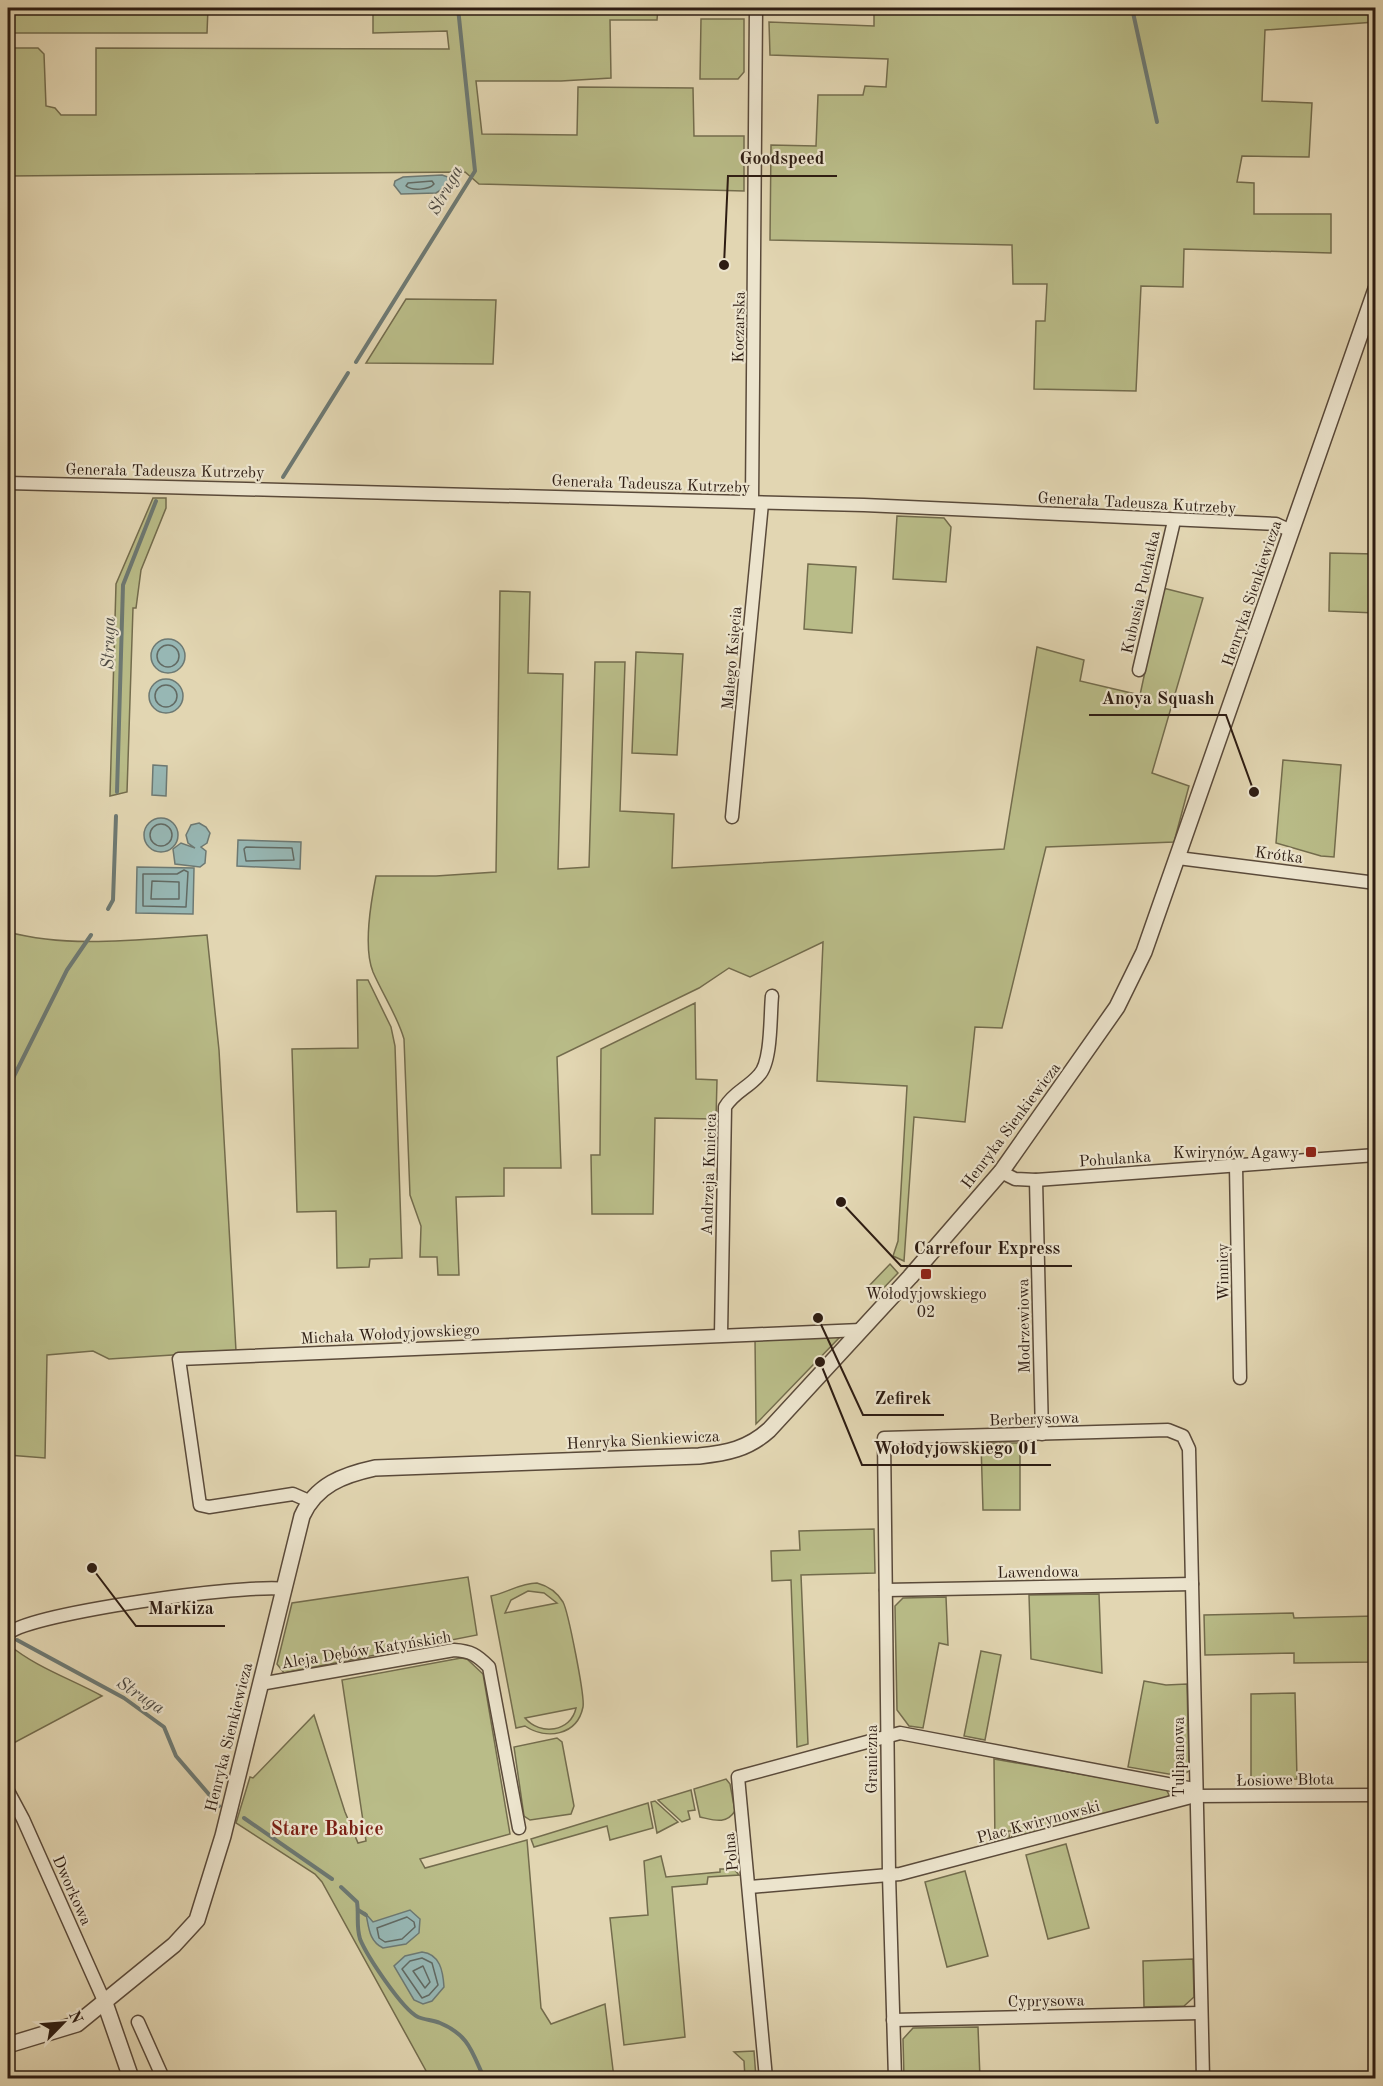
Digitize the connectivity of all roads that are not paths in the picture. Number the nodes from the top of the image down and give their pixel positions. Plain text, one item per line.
1 (756, 8) edge
2 (1376, 289) edge
3 (8, 483) edge
4 (757, 502) junction
5 (1174, 521) junction
6 (1291, 531) junction
7 (1139, 670) dead end
8 (732, 817) dead end
9 (1178, 858) junction
10 (1376, 883) edge
11 (772, 996) dead end
12 (1376, 1155) edge
13 (1376, 1161) edge
14 (1236, 1166) junction
15 (1001, 1172) junction
16 (1036, 1180) junction
17 (1376, 1193) edge
18 (861, 1330) junction
19 (721, 1335) junction
20 (1240, 1378) dead end
21 (1042, 1434) junction
22 (1183, 1436) joint
23 (884, 1438) joint
24 (309, 1501) junction
25 (1191, 1584) junction
26 (285, 1589) junction
27 (886, 1590) junction
28 (8, 1634) edge
29 (260, 1684) junction
30 (888, 1735) junction
31 (8, 1791) edge
32 (1195, 1793) junction
33 (1376, 1795) edge
34 (519, 1828) dead end
35 (889, 1875) junction
36 (750, 1887) junction
37 (105, 2003) junction
38 (1200, 2013) junction
39 (893, 2020) junction
40 (138, 2022) dead end
41 (8, 2045) edge
42 (131, 2079) edge
43 (163, 2079) edge
44 (766, 2079) edge
45 (895, 2079) edge
46 (1203, 2079) edge

1 - 4 street, Koczarska
2 - 6 street, Henryka Sienkiewicza
3 - 4 street, Generała Tadeusza Kutrzeby
4 - 5 street, Generała Tadeusza Kutrzeby
4 - 8 street, Małego Księcia
5 - 6 street, Generała Tadeusza Kutrzeby
5 - 7 street, Kubusia Puchatka
6 - 9 street, Henryka Sienkiewicza
9 - 10 street, Krótka
9 - 15 street, Henryka Sienkiewicza
11 - 19 street, Andrzeja Kmicica
12 - 14 street, Pohulanka
13 - 17 street
14 - 16 street, Pohulanka
14 - 20 street, Winnicy
15 - 16 street, Pohulanka
15 - 18 street, Henryka Sienkiewicza
16 - 21 street, Modrzewiowa
18 - 19 street, Michała Wołodyjowskiego
18 - 24 street, Henryka Sienkiewicza
19 - 24 street, Michała Wołodyjowskiego
21 - 22 street, Berberysowa
21 - 23 street, Berberysowa
22 - 25 street, Tulipanowa
23 - 27 street, Graniczna
24 - 26 street, Henryka Sienkiewicza
25 - 27 street, Lawendowa
25 - 32 street, Tulipanowa
26 - 28 street
26 - 29 street, Henryka Sienkiewicza
27 - 30 street, Graniczna
29 - 34 street, Aleja Dębów Katyńskich
29 - 37 street, Henryka Sienkiewicza
30 - 32 street, Plac Kwirynowski
30 - 35 street, Graniczna
30 - 36 street, Polna
31 - 37 street, Dworkowa
32 - 33 street, Łosiowe Błota
32 - 35 street, Plac Kwirynowski
32 - 38 street, Tulipanowa
35 - 36 street, Plac Kwirynowski
35 - 39 street, Graniczna
36 - 44 street, Polna
37 - 41 street, Henryka Sienkiewicza
37 - 42 street
38 - 39 street, Cyprysowa
38 - 46 street, Tulipanowa
39 - 45 street, Graniczna
40 - 43 street

